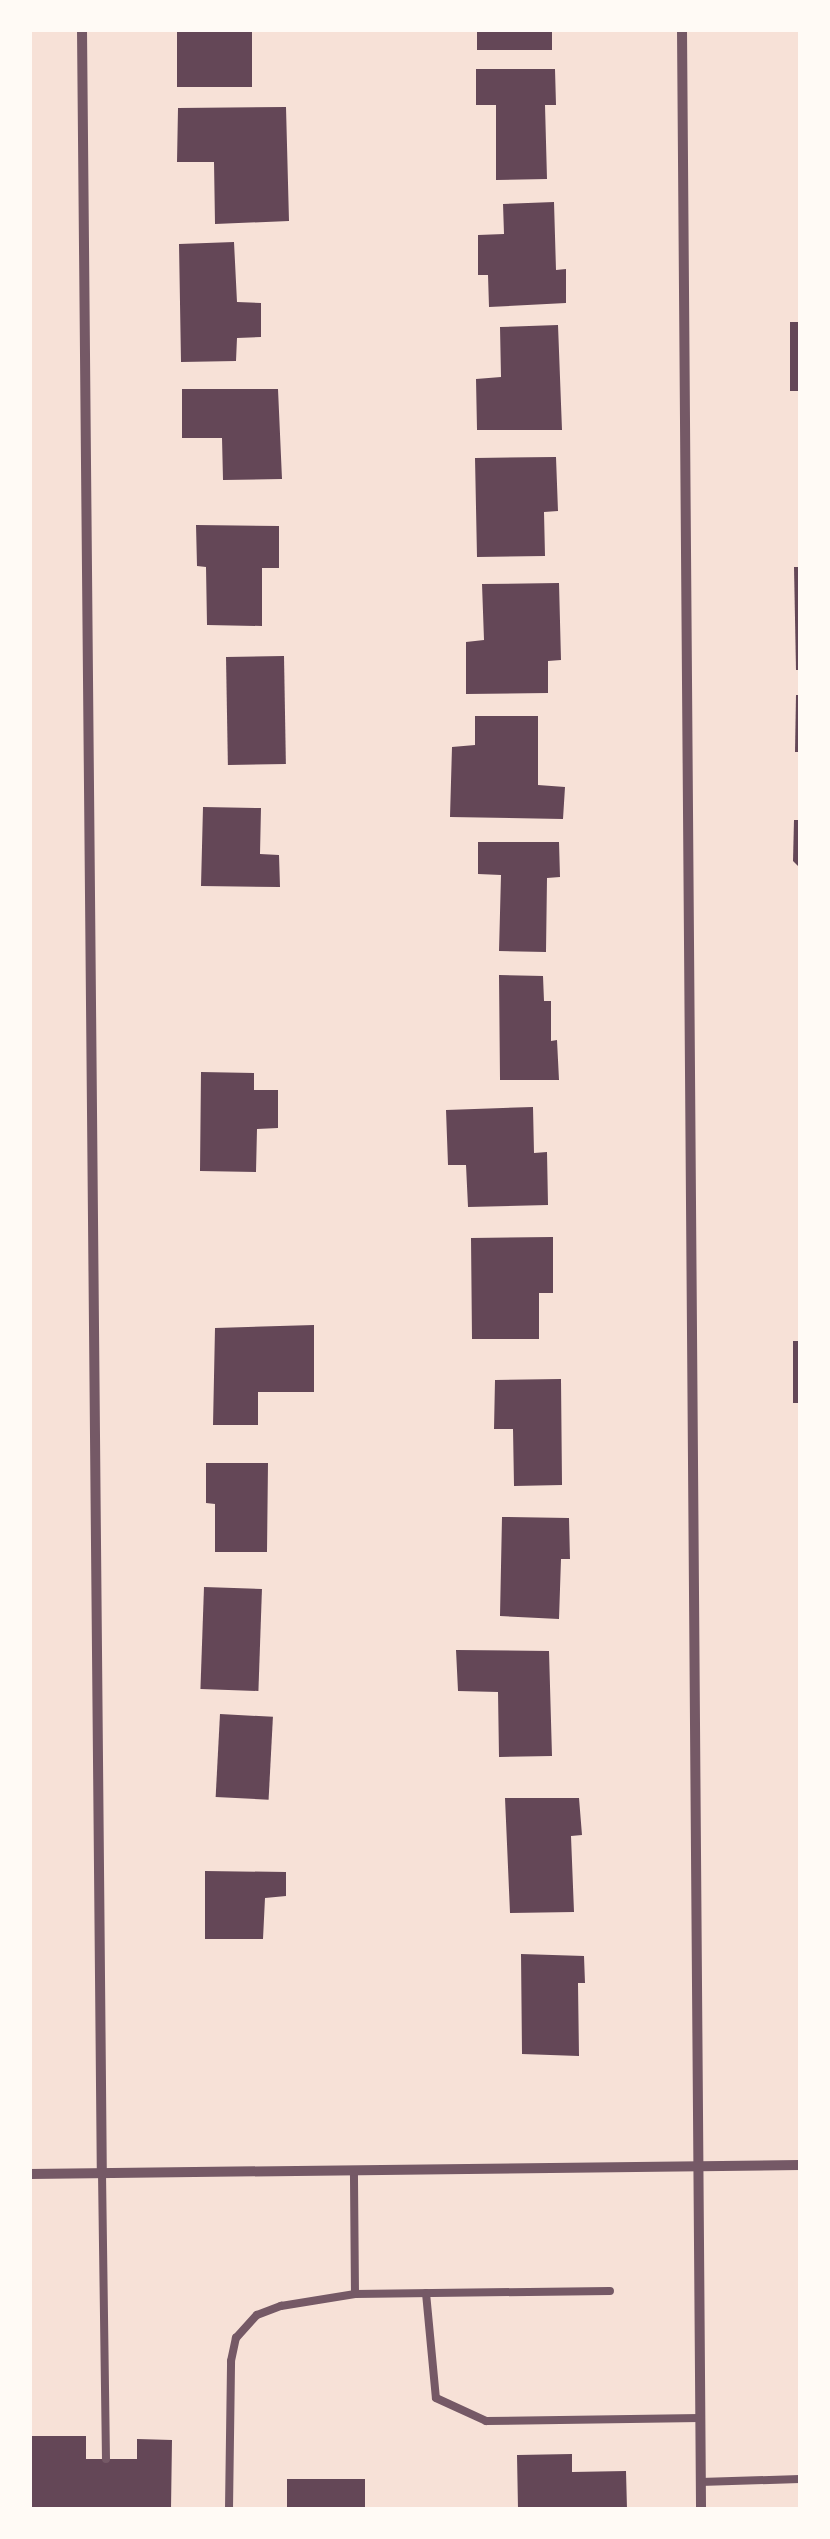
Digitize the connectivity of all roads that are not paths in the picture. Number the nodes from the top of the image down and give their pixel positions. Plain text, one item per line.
1 (82, 30) edge
2 (682, 30) edge
3 (800, 2165) edge
4 (696, 2166) junction
5 (354, 2170) junction
6 (102, 2173) junction
7 (30, 2174) edge
8 (610, 2291) dead end
9 (426, 2293) junction
10 (355, 2294) junction
11 (700, 2418) junction
12 (106, 2459) dead end
13 (800, 2479) edge
14 (700, 2482) junction
15 (229, 2509) edge
16 (700, 2509) edge

1 - 6 street
2 - 4 street
3 - 4 street
4 - 5 street
4 - 11 street
5 - 6 street
5 - 10 lane
6 - 7 street
6 - 12 lane
8 - 9 lane
9 - 10 lane
9 - 11 lane
10 - 15 lane
11 - 14 street
13 - 14 lane
14 - 16 street

